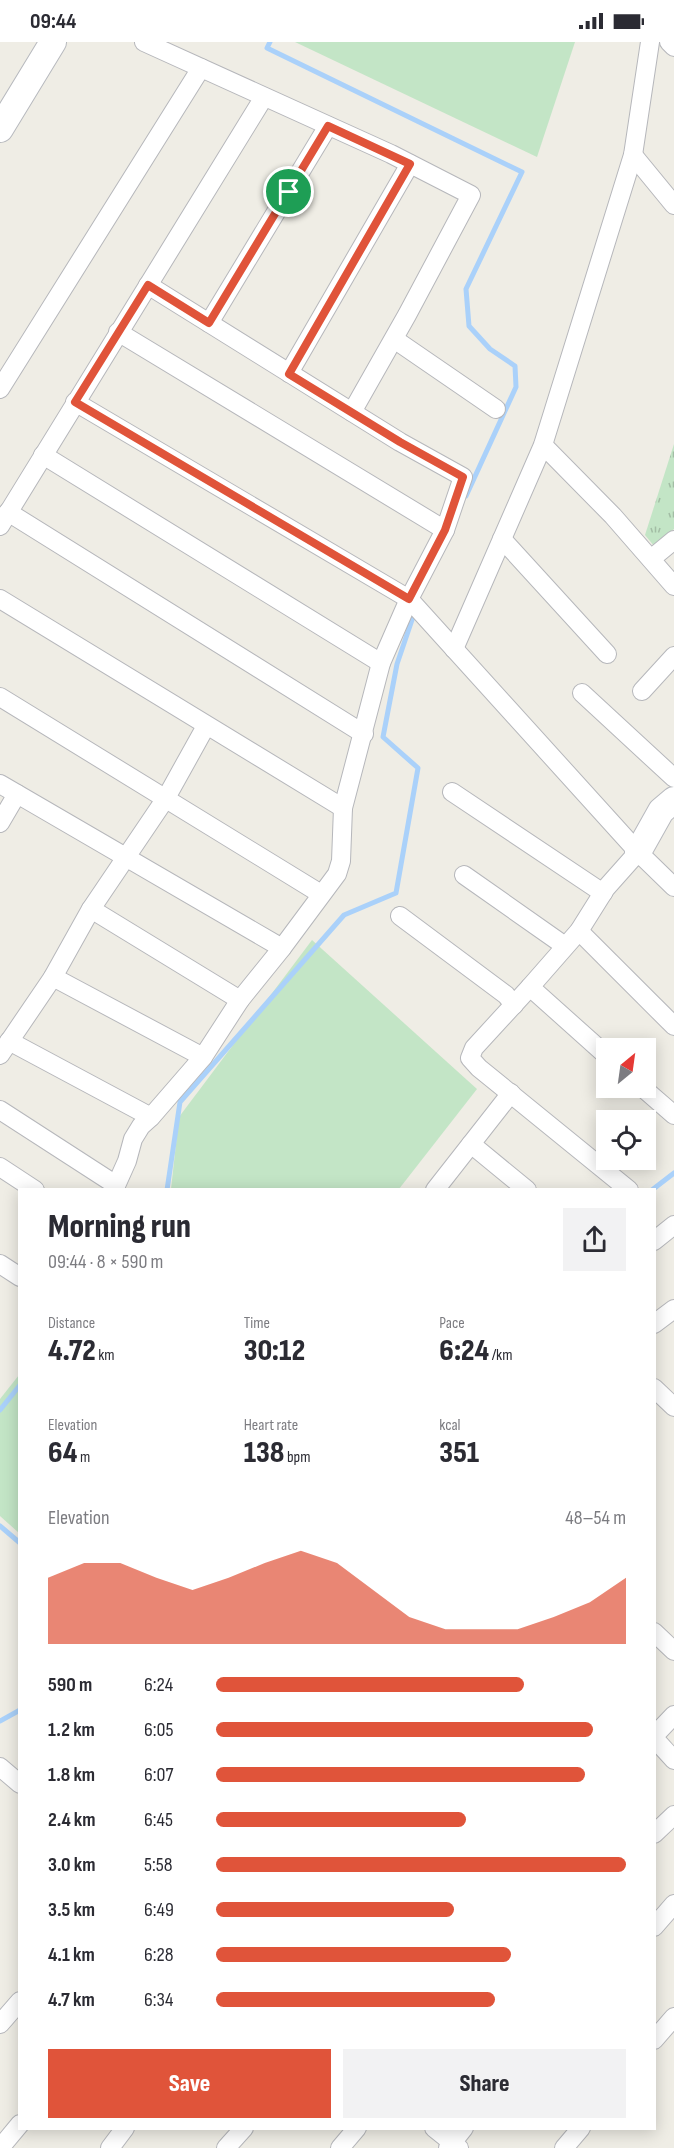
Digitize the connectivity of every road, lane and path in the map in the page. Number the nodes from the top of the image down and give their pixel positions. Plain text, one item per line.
1 (53, 42) edge
2 (144, 42) edge
3 (650, 42) edge
4 (669, 42) edge
5 (674, 47) edge
6 (201, 68) junction
7 (264, 97) junction
8 (328, 126) junction
9 (0, 129) edge
10 (633, 155) junction
11 (410, 164) junction
12 (674, 205) edge
13 (148, 285) junction
14 (209, 323) junction
15 (118, 332) junction
16 (394, 339) junction
17 (289, 374) junction
18 (0, 389) edge
19 (75, 402) junction
20 (496, 409) dead end
21 (352, 412) junction
22 (543, 445) junction
23 (43, 455) junction
24 (4, 519) edge
25 (445, 530) junction
26 (502, 539) junction
27 (674, 540) edge
28 (651, 559) junction
29 (674, 586) edge
30 (0, 599) edge
31 (410, 600) junction
32 (451, 646) junction
33 (607, 654) dead end
34 (674, 656) edge
35 (381, 663) junction
36 (642, 691) dead end
37 (582, 693) dead end
38 (0, 697) edge
39 (206, 726) junction
40 (364, 734) junction
41 (674, 778) edge
42 (0, 784) edge
43 (453, 792) dead end
44 (17, 794) junction
45 (166, 798) junction
46 (674, 800) edge
47 (343, 808) junction
48 (0, 823) edge
49 (638, 852) junction
50 (125, 857) junction
51 (464, 875) dead end
52 (674, 886) edge
53 (603, 893) junction
54 (321, 894) junction
55 (91, 909) junction
56 (400, 916) dead end
57 (579, 931) junction
58 (566, 946) junction
59 (282, 948) junction
60 (53, 977) junction
61 (530, 987) junction
62 (240, 1000) junction
63 (514, 1005) junction
64 (674, 1026) edge
65 (596, 1046) edge
66 (5, 1048) edge
67 (204, 1057) junction
68 (511, 1093) junction
69 (654, 1098) edge
70 (0, 1110) edge
71 (674, 1115) edge
72 (152, 1117) junction
73 (471, 1144) junction
74 (0, 1167) edge
75 (115, 1187) edge
76 (32, 1188) edge
77 (437, 1188) edge
78 (525, 1188) edge
79 (627, 1188) edge
80 (674, 1225) edge
81 (656, 1239) edge
82 (0, 1264) edge
83 (18, 1276) edge
84 (674, 1309) edge
85 (656, 1322) edge
86 (656, 1390) edge
87 (674, 1407) edge
88 (656, 1634) edge
89 (674, 1651) edge
90 (674, 1715) edge
91 (656, 1735) edge
92 (656, 1739) edge
93 (674, 1760) edge
94 (0, 1767) edge
95 (18, 1782) edge
96 (674, 1815) edge
97 (656, 1832) edge
98 (674, 1904) edge
99 (656, 1925) edge
100 (18, 2003) edge
101 (674, 2016) edge
102 (0, 2024) edge
103 (656, 2038) edge
104 (18, 2126) edge
105 (124, 2130) edge
106 (242, 2130) edge
107 (355, 2130) edge
108 (436, 2130) edge
109 (464, 2130) edge
110 (579, 2130) edge
111 (453, 2146) edge
112 (0, 2148) edge
113 (110, 2148) edge
114 (226, 2148) edge
115 (340, 2148) edge
116 (564, 2148) edge

1 - 9 street
2 - 6 street
3 - 10 street
4 - 5 street
6 - 7 street
6 - 18 street
7 - 8 street
7 - 13 street
8 - 11 street
8 - 14 street
10 - 12 street
10 - 22 street
11 - 16 street
11 - 17 street
13 - 14 street
13 - 15 street
14 - 17 street
15 - 19 street
15 - 25 street
16 - 20 street
16 - 21 street
17 - 21 street
19 - 23 street
19 - 31 street
21 - 25 street
22 - 26 street
22 - 28 street
23 - 24 street
23 - 35 street
24 - 40 street
25 - 31 street
26 - 32 street
26 - 33 street
27 - 28 street
28 - 29 street
30 - 39 street
31 - 32 street
31 - 35 street
32 - 49 street
34 - 36 street
35 - 40 street
37 - 41 street
38 - 45 street
39 - 45 street
39 - 47 street
40 - 47 street
42 - 44 street
43 - 53 street
44 - 48 street
44 - 50 street
45 - 50 street
45 - 54 street
46 - 49 street
47 - 54 street
49 - 52 street
49 - 53 street
50 - 55 street
50 - 59 street
51 - 58 street
53 - 57 street
54 - 59 street
55 - 60 street
55 - 62 street
56 - 63 street
57 - 58 street
57 - 64 street
58 - 61 street
59 - 62 street
60 - 66 street
60 - 67 street
61 - 63 street
61 - 65 street
62 - 67 street
63 - 68 street
66 - 72 street
67 - 72 street
68 - 73 street
68 - 79 street
69 - 71 street
70 - 75 street
72 - 75 street
73 - 77 street
73 - 78 street
74 - 76 street
80 - 81 street
82 - 83 street
84 - 85 street
86 - 87 street
88 - 89 street
90 - 91 street
92 - 93 street
94 - 95 street
96 - 97 street
98 - 99 street
100 - 102 street
101 - 103 street
104 - 112 street
105 - 113 street
106 - 114 street
107 - 115 street
108 - 111 street
109 - 111 street
110 - 116 street

